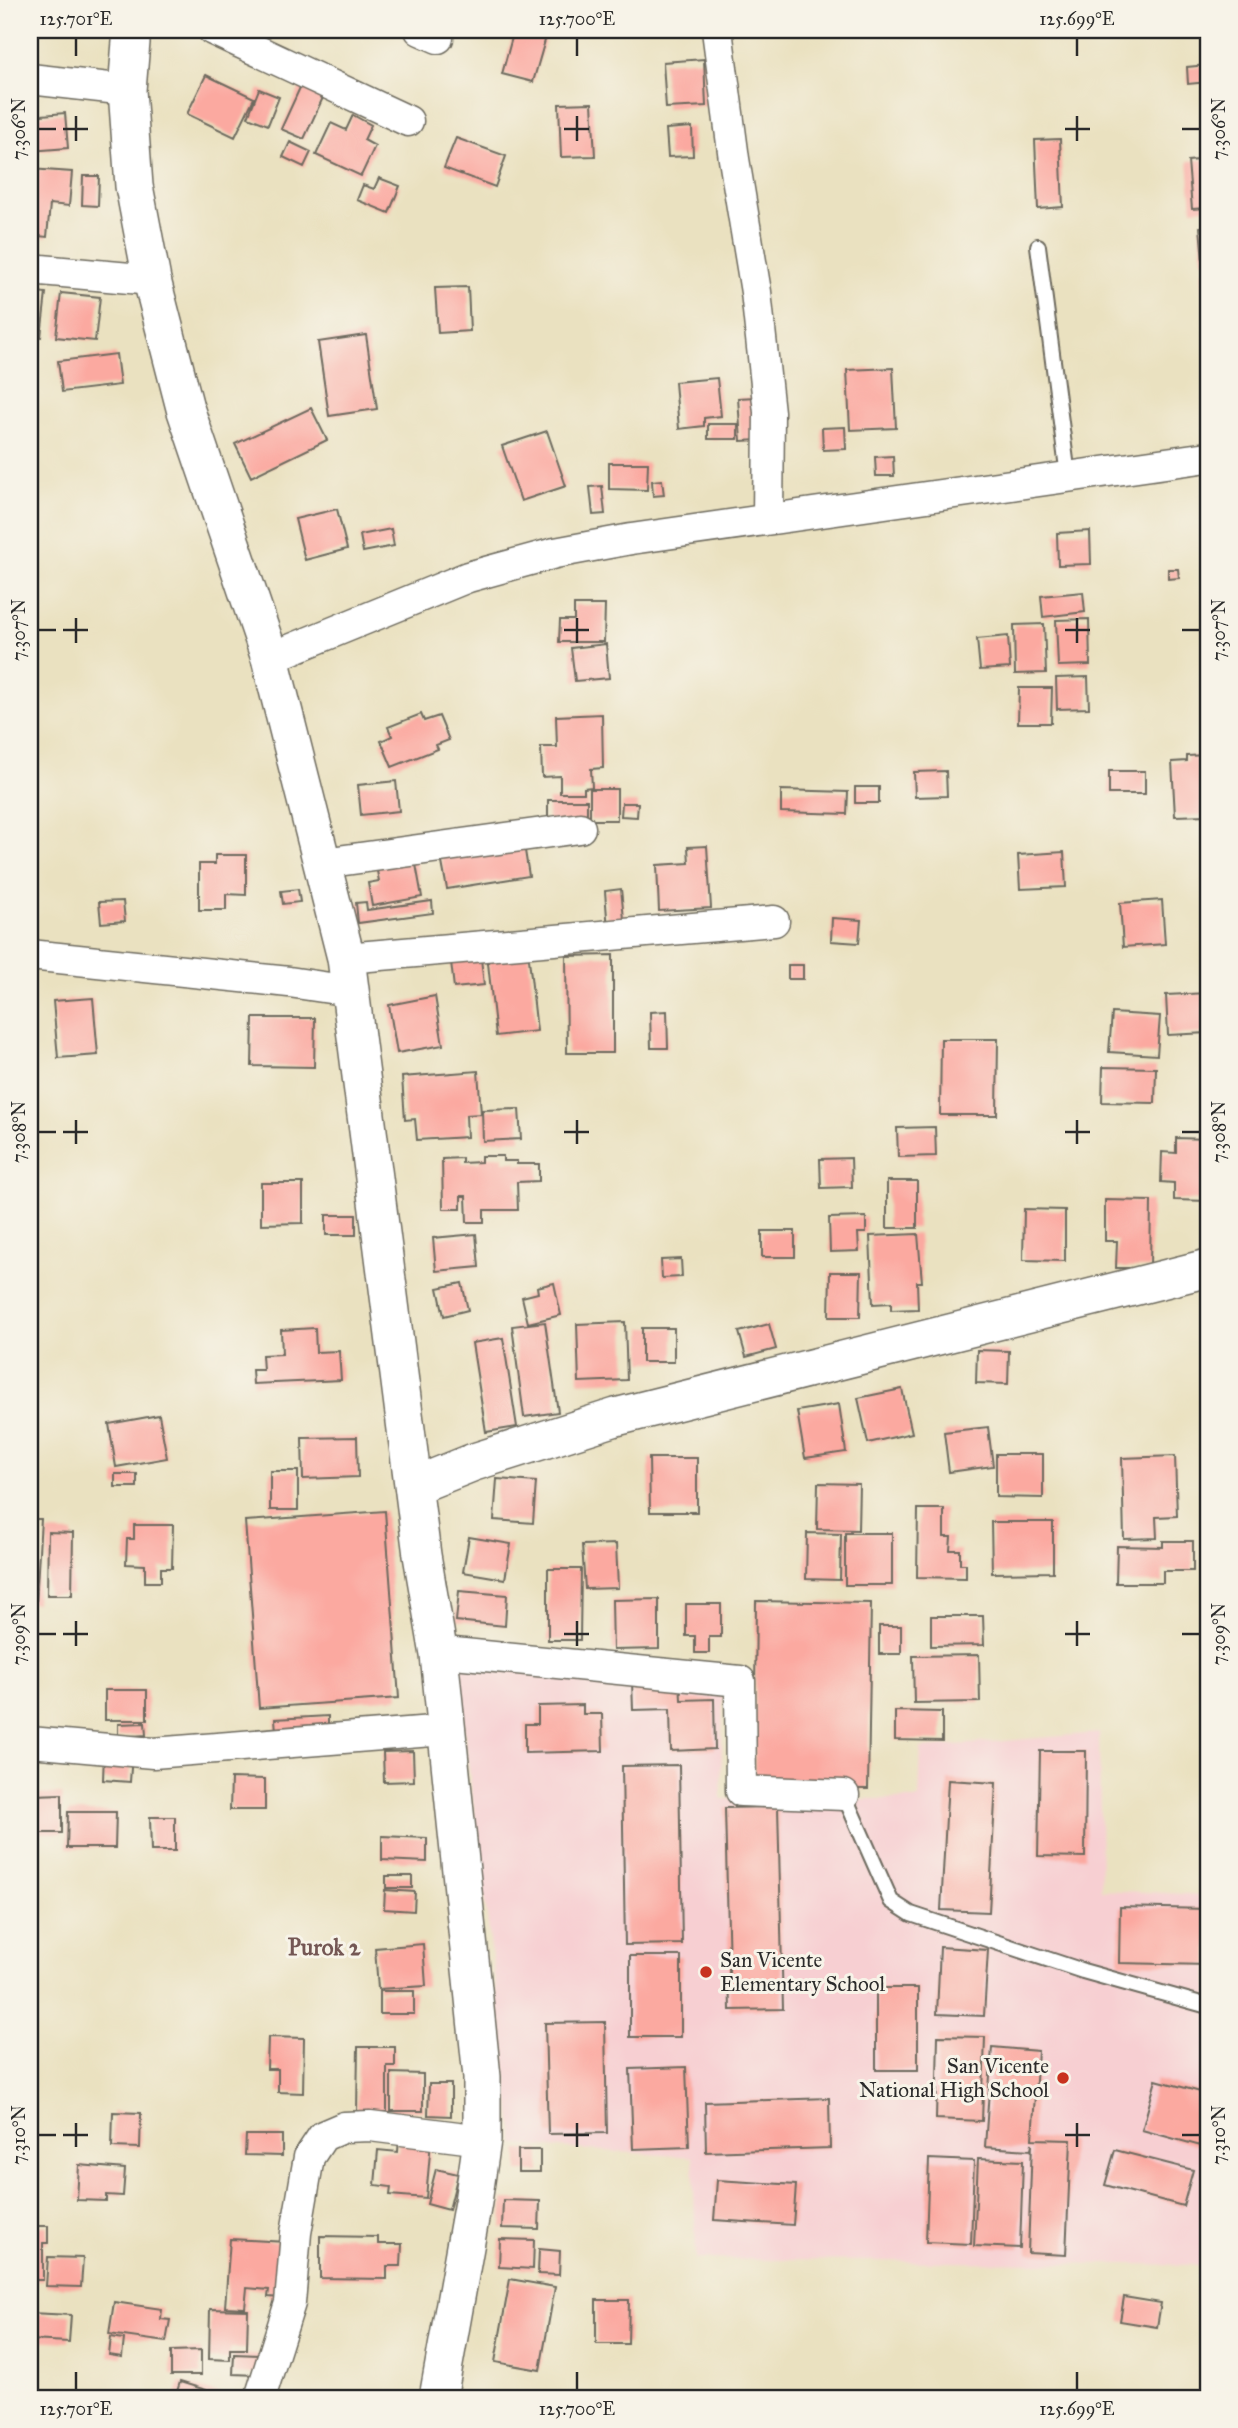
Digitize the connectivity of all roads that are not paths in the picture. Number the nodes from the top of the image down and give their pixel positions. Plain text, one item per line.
1 (132, 30) edge
2 (213, 30) edge
3 (717, 30) edge
4 (30, 79) edge
5 (127, 90) junction
6 (408, 121) dead end
7 (1038, 246) dead end
8 (30, 269) edge
9 (152, 280) junction
10 (1208, 457) edge
11 (1068, 476) junction
12 (768, 519) junction
13 (270, 658) junction
14 (580, 828) dead end
15 (323, 863) junction
16 (774, 921) dead end
17 (30, 955) edge
18 (348, 975) junction
19 (1208, 1268) edge
20 (414, 1486) junction
21 (439, 1655) junction
22 (445, 1730) junction
23 (30, 1742) edge
24 (844, 1795) joint
25 (1208, 2006) edge
26 (482, 2140) junction
27 (260, 2398) edge
28 (438, 2398) edge

1 - 5 street
2 - 6 street
3 - 12 street
4 - 5 street
5 - 9 street
7 - 11 lane
8 - 9 street
9 - 13 street
10 - 11 street
11 - 12 street
12 - 13 street
13 - 15 street
14 - 15 street
15 - 18 street
16 - 18 street
17 - 18 street
18 - 20 street
19 - 20 street
20 - 21 street
21 - 22 street
21 - 24 street
22 - 23 street
22 - 26 street
24 - 25 lane
26 - 27 street
26 - 28 street

